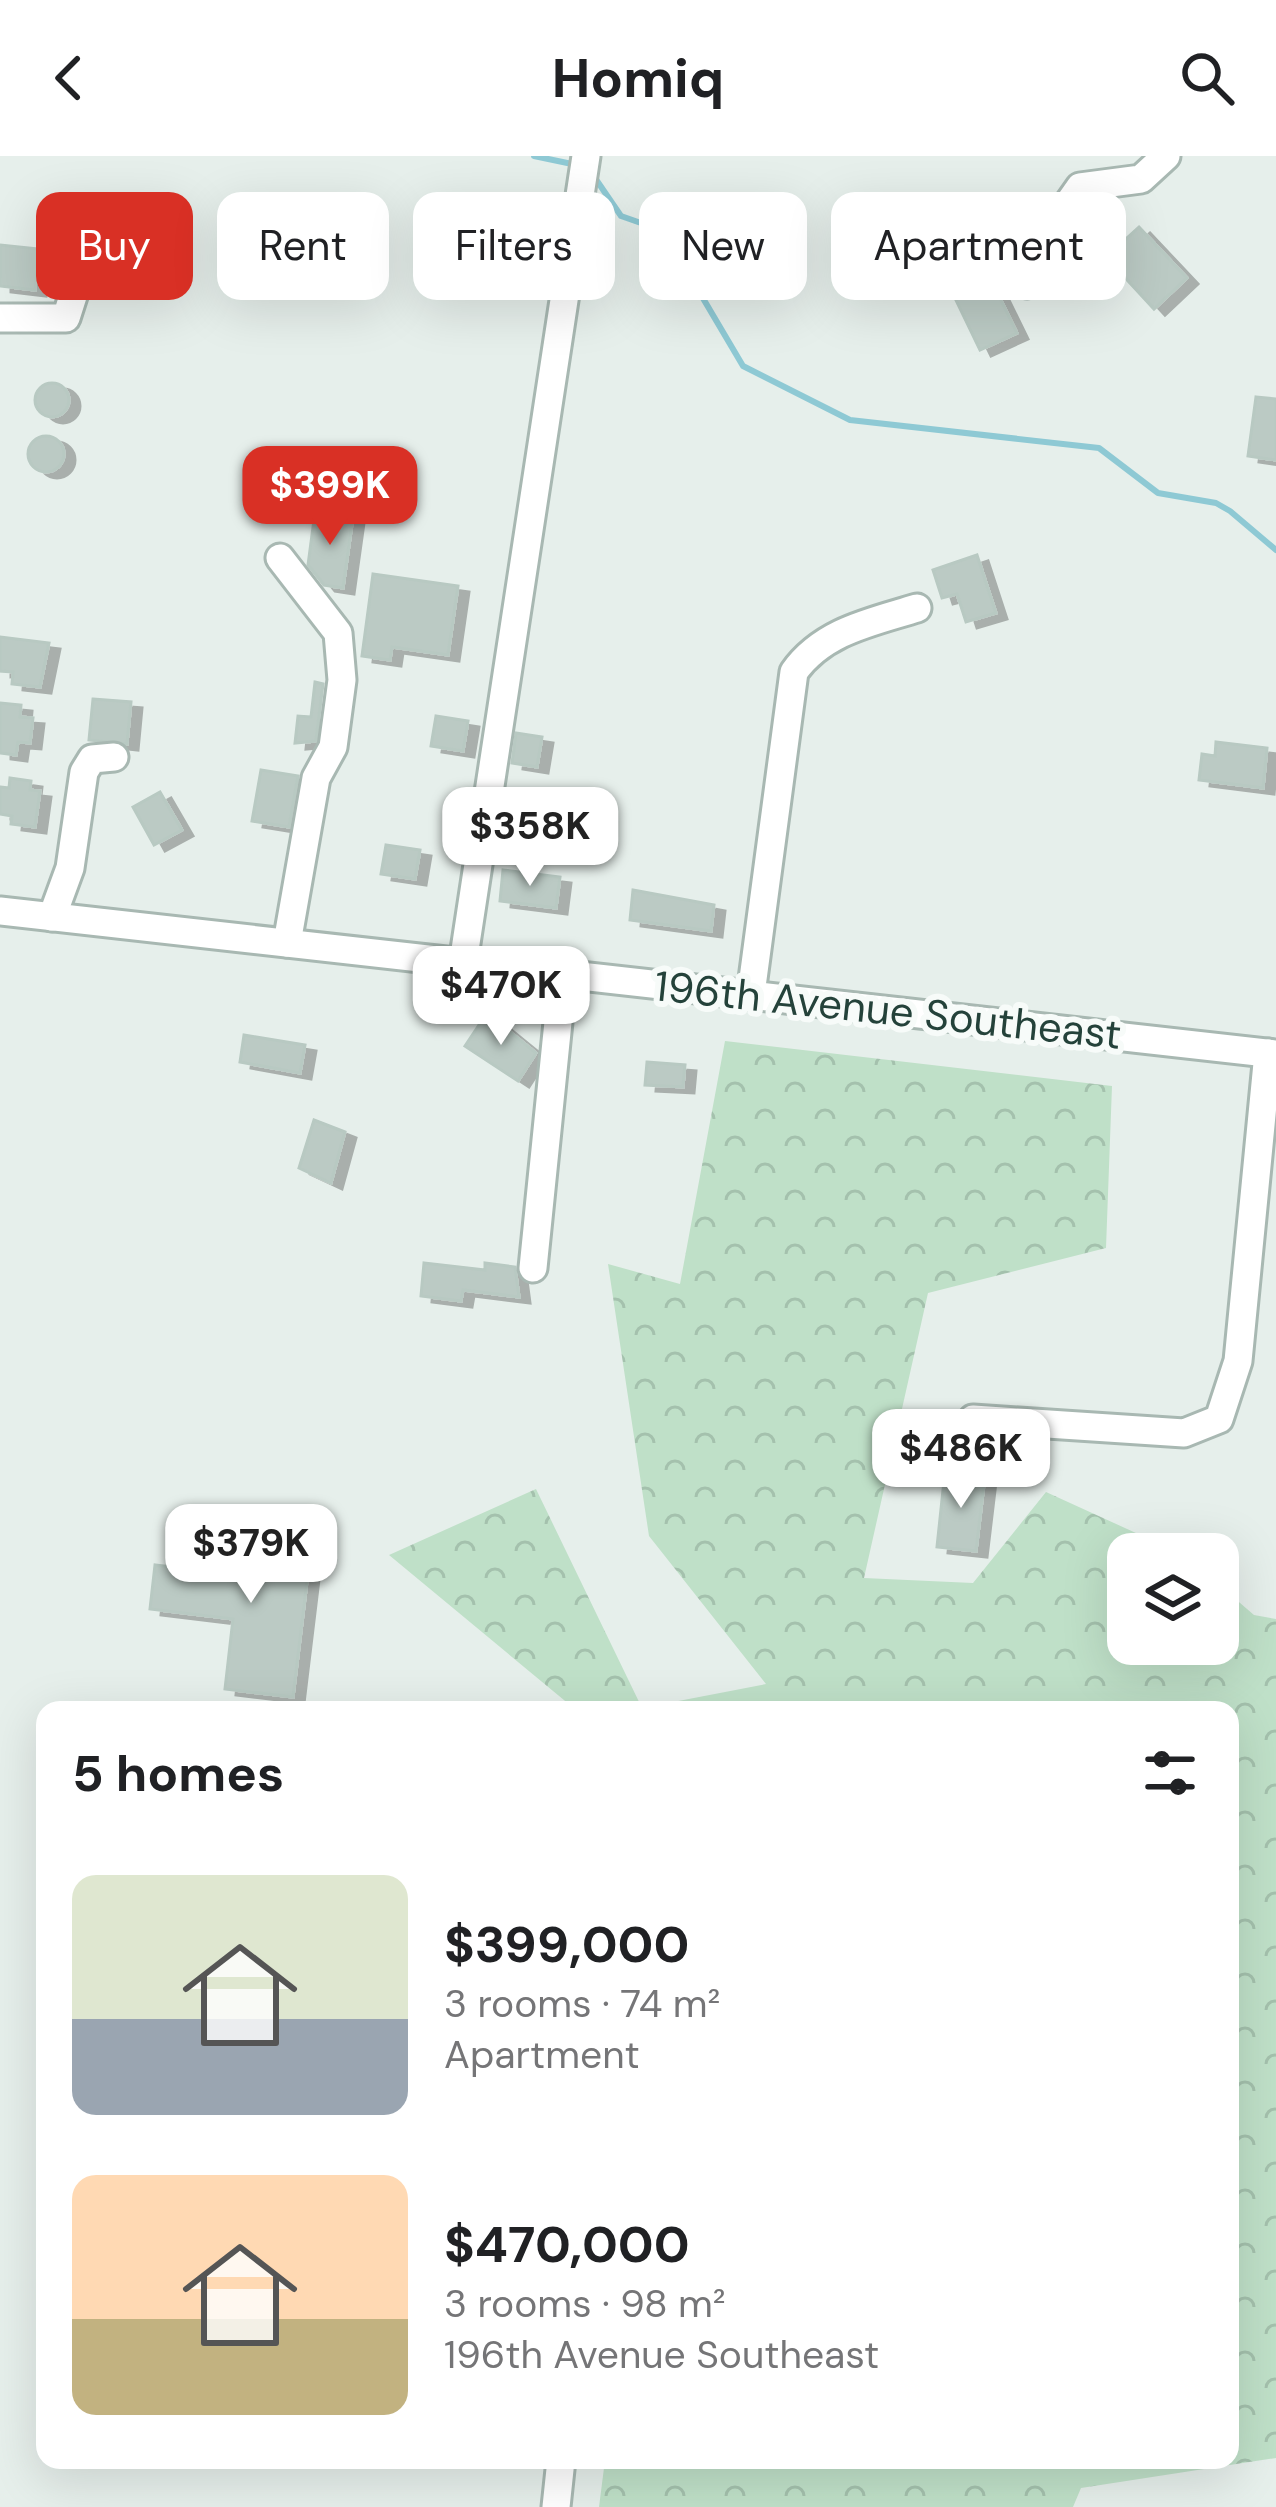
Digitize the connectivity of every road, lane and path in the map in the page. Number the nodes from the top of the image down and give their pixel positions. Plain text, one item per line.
1 (586, 156) edge
2 (1166, 156) edge
3 (1076, 192) edge
4 (72, 300) edge
5 (0, 318) edge
6 (280, 557) dead end
7 (917, 608) dead end
8 (114, 758) dead end
9 (0, 911) edge
10 (52, 917) junction
11 (287, 943) junction
12 (463, 963) junction
13 (563, 973) junction
14 (751, 994) junction
15 (1272, 1054) edge
16 (533, 1268) dead end
17 (973, 1419) dead end
18 (561, 2469) edge
19 (556, 2507) edge

1 - 12 street
2 - 3 street
4 - 5 street
6 - 11 street
7 - 14 street
8 - 10 street
9 - 10 street, 196th Avenue Southeast
10 - 11 street, 196th Avenue Southeast
11 - 12 street, 196th Avenue Southeast
12 - 13 street, 196th Avenue Southeast
13 - 14 street, 196th Avenue Southeast
13 - 16 street
14 - 15 street, 196th Avenue Southeast
15 - 17 street
18 - 19 street

